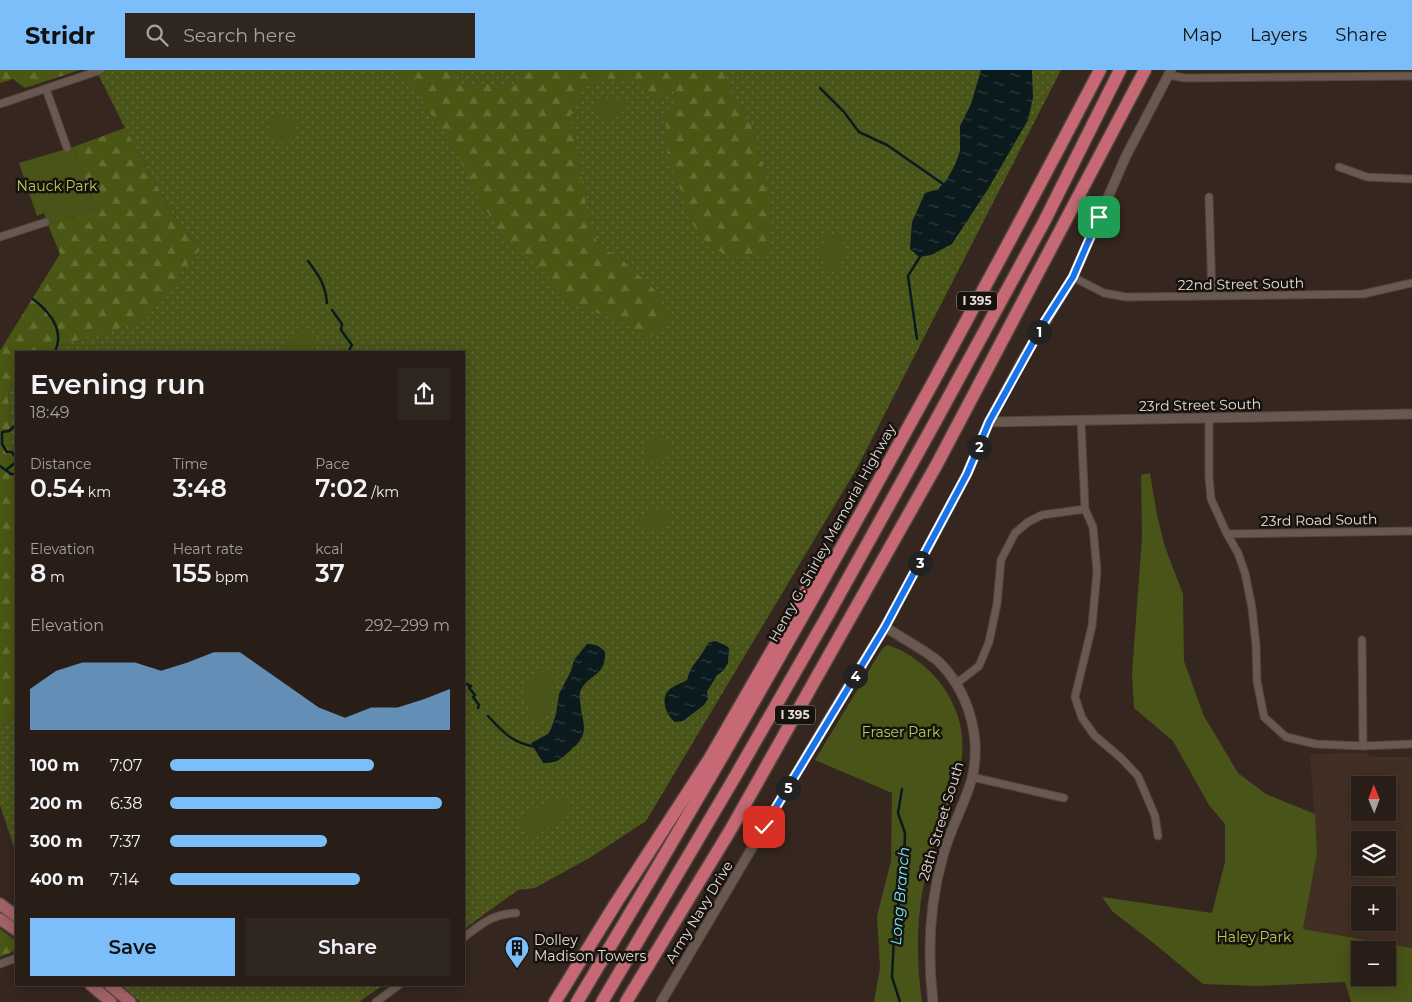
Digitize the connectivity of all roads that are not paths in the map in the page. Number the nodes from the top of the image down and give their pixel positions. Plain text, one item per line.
1 (101, 70) edge
2 (1100, 70) edge
3 (1120, 70) edge
4 (1145, 70) edge
5 (1170, 73) edge
6 (1412, 76) edge
7 (46, 89) junction
8 (0, 104) edge
9 (67, 148) dead end
10 (1339, 167) dead end
11 (1412, 179) edge
12 (1209, 197) dead end
13 (46, 222) dead end
14 (0, 237) edge
15 (1073, 277) junction
16 (1412, 283) edge
17 (1212, 296) junction
18 (1412, 414) edge
19 (1209, 418) junction
20 (1081, 421) junction
21 (989, 422) junction
22 (1085, 509) junction
23 (851, 531) junction
24 (1412, 531) edge
25 (1227, 534) junction
26 (885, 627) junction
27 (1362, 640) dead end
28 (956, 684) junction
29 (1412, 744) edge
30 (1363, 746) junction
31 (972, 777) junction
32 (1064, 798) dead end
33 (1158, 836) dead end
34 (0, 904) edge
35 (516, 914) dead end
36 (15, 915) edge
37 (0, 919) edge
38 (15, 929) edge
39 (465, 936) edge
40 (15, 958) edge
41 (0, 964) edge
42 (92, 986) edge
43 (111, 986) edge
44 (398, 986) edge
45 (111, 1002) edge
46 (130, 1002) edge
47 (376, 1002) edge
48 (555, 1002) edge
49 (577, 1002) edge
50 (602, 1002) edge
51 (626, 1002) edge
52 (661, 1002) edge
53 (933, 1002) edge

1 - 7 street
2 - 23 highway, Henry G. Shirley Memorial Highway / I 395
3 - 50 highway
4 - 51 highway, I 395
5 - 6 street
5 - 15 street, Army Navy Drive
7 - 8 street
7 - 9 street
10 - 11 street
12 - 17 street
13 - 14 street
15 - 17 street, 22nd Street South
15 - 21 street, Army Navy Drive
16 - 17 street, 22nd Street South
18 - 19 street, 23rd Street South
19 - 20 street, 23rd Street South
19 - 25 street
20 - 21 street, 23rd Street South
20 - 22 street
21 - 26 street, Army Navy Drive
22 - 28 street
22 - 33 street
23 - 48 highway
23 - 49 highway, Henry G. Shirley Memorial Highway / I 395
24 - 25 street, 23rd Road South
25 - 30 street
26 - 28 street, 28th Street South
26 - 52 street, Army Navy Drive
27 - 30 street
28 - 31 street, 28th Street South
29 - 30 street
31 - 32 street
31 - 53 street, 28th Street South
34 - 36 main road
35 - 39 street
37 - 38 main road
40 - 41 street
42 - 45 main road
43 - 46 main road
44 - 47 street

